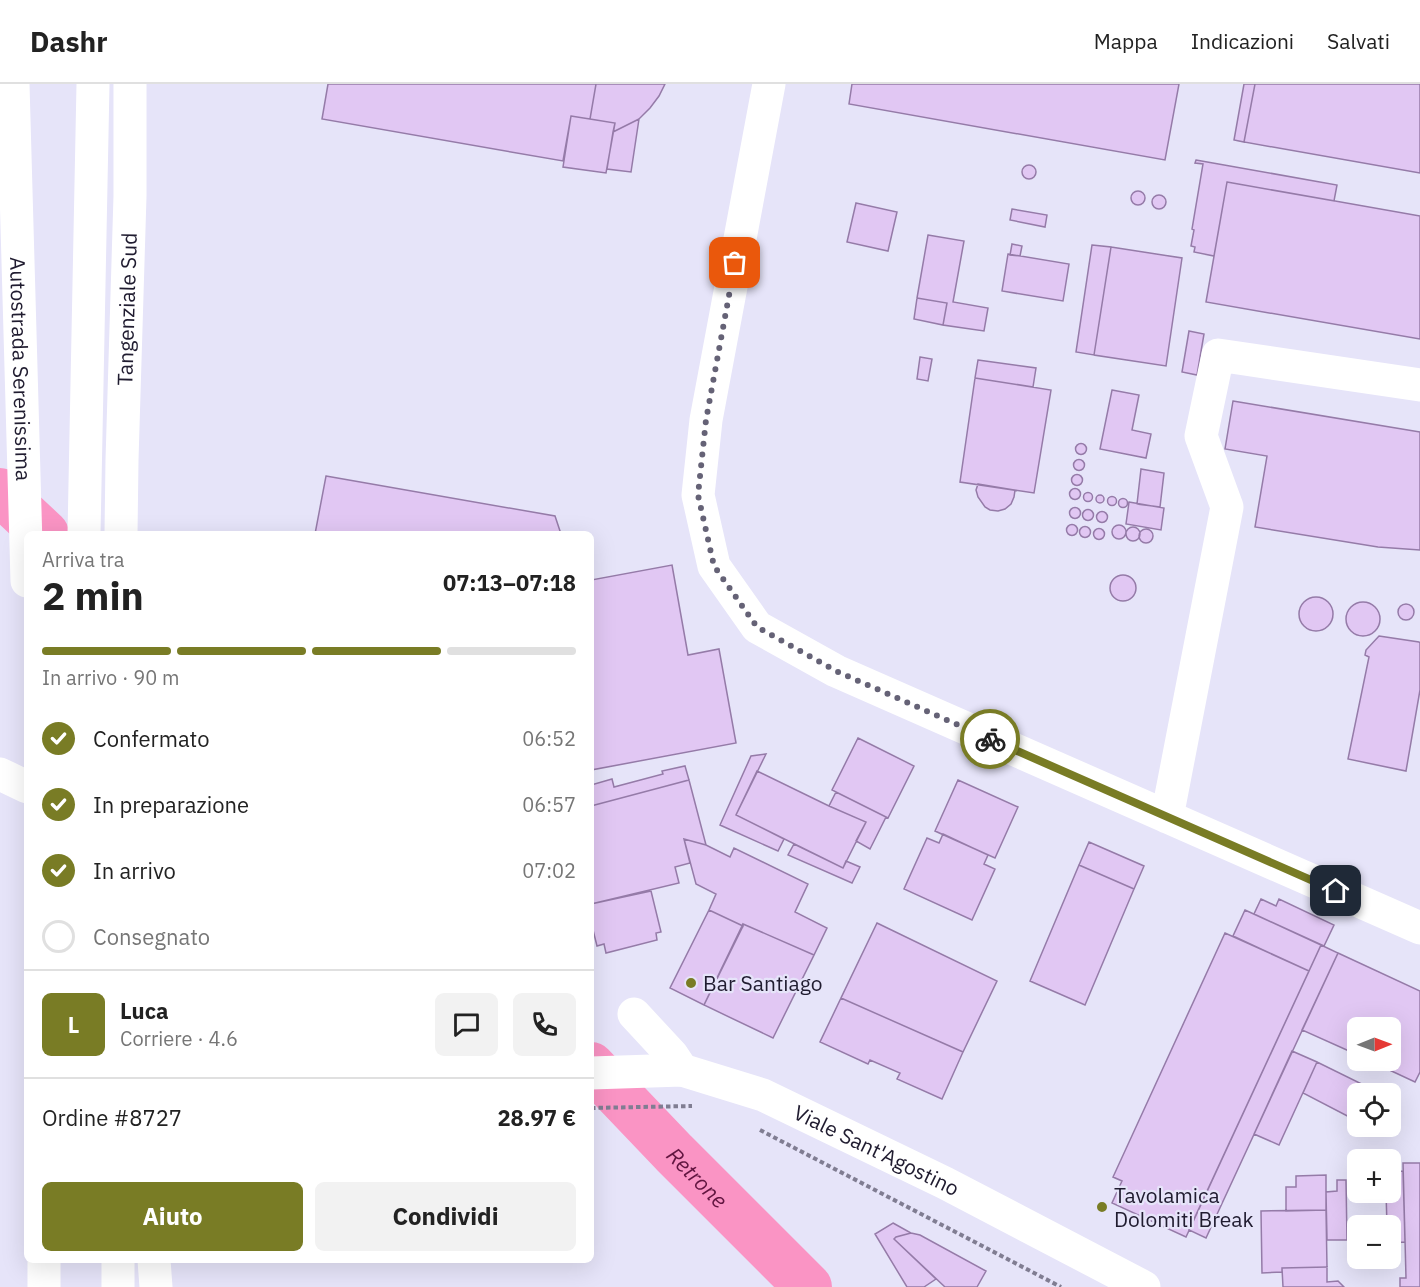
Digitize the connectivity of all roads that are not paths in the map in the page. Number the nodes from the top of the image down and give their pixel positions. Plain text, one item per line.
1 (13, 84) edge
2 (93, 84) edge
3 (130, 84) edge
4 (769, 84) edge
5 (1420, 385) edge
6 (26, 531) edge
7 (84, 531) edge
8 (121, 531) edge
9 (0, 774) edge
10 (24, 786) edge
11 (1167, 817) junction
12 (1420, 928) edge
13 (634, 1014) dead end
14 (682, 1070) junction
15 (594, 1073) edge
16 (44, 1263) edge
17 (118, 1263) edge
18 (154, 1263) edge
19 (44, 1287) edge
20 (118, 1287) edge
21 (156, 1287) edge
22 (1144, 1287) edge

1 - 6 main road, Autostrada Serenissima
2 - 7 main road, Tangenziale Sud
3 - 8 main road, Tangenziale Sud
4 - 11 main road
5 - 11 main road
9 - 10 main road
11 - 12 main road
13 - 14 main road
14 - 15 main road, Viale Sant'Agostino
14 - 22 main road, Viale Sant'Agostino
16 - 19 main road
17 - 20 main road
18 - 21 main road

